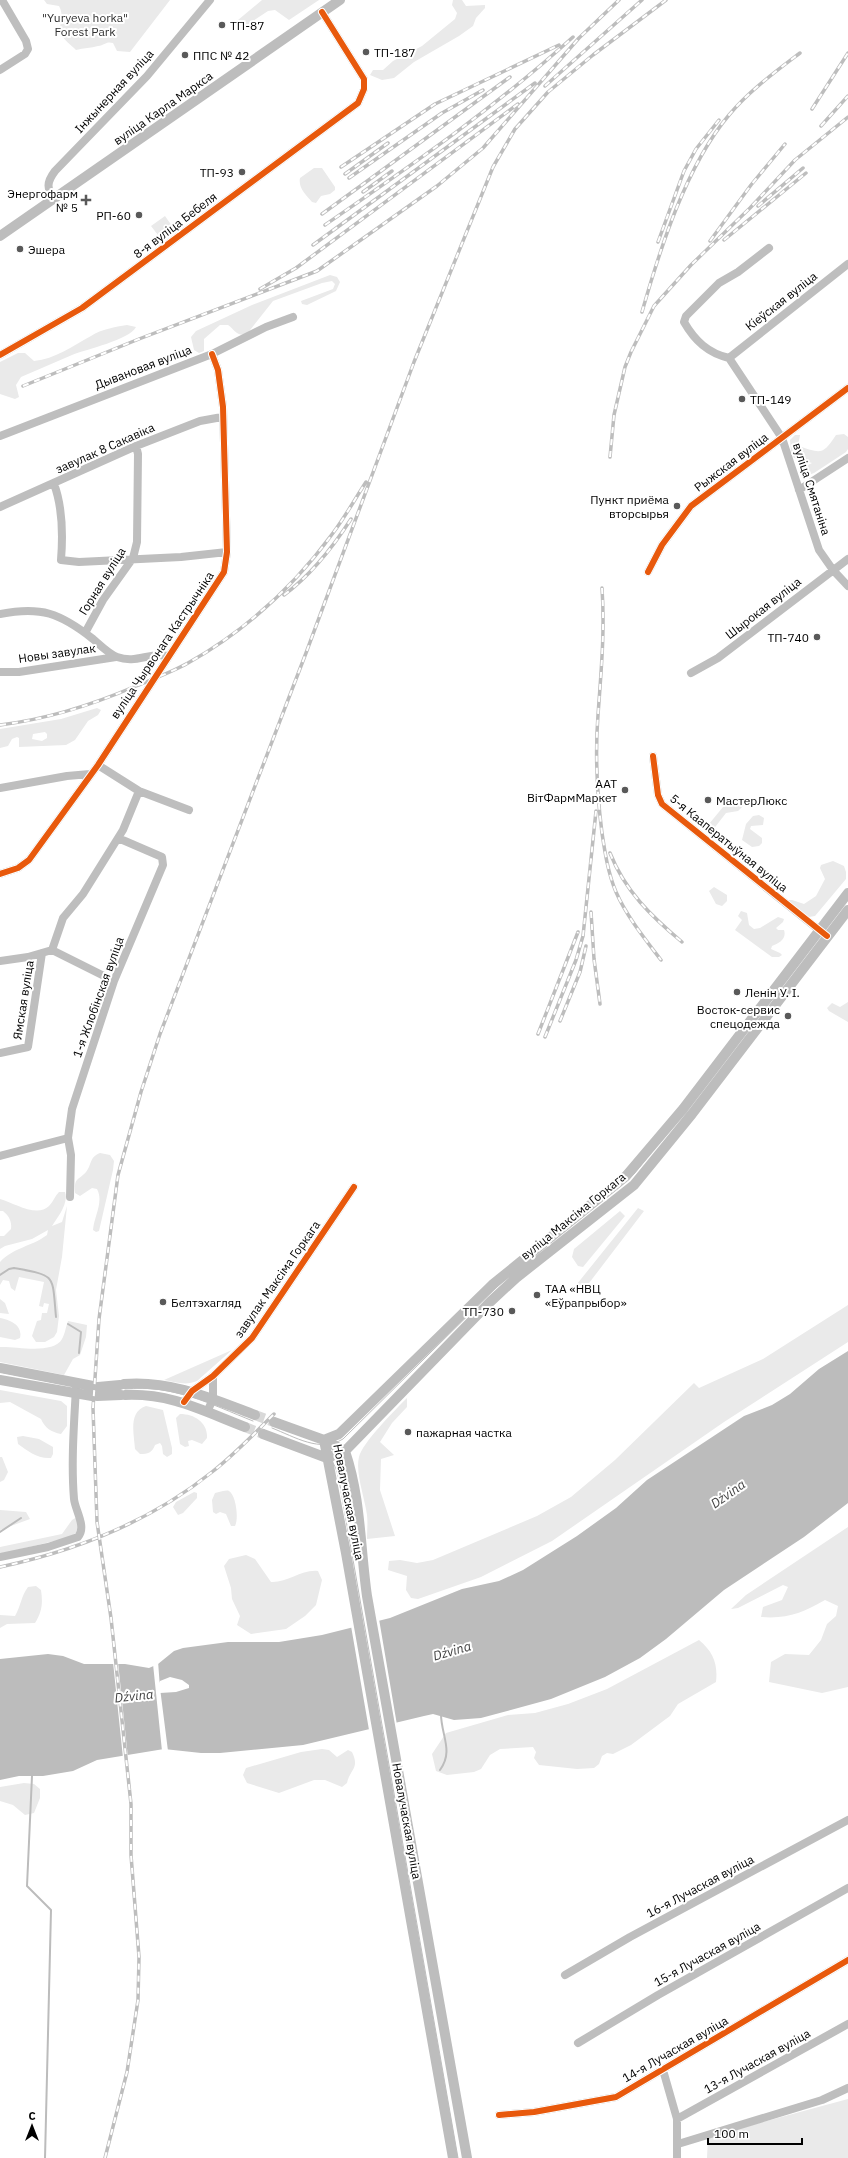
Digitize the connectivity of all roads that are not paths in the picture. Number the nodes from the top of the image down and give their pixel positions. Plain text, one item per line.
1 (210, 0) edge
2 (340, 0) edge
3 (2, 2) edge
4 (322, 12) junction
5 (0, 70) edge
6 (54, 200) junction
7 (0, 236) edge
8 (769, 248) dead end
9 (848, 264) edge
10 (293, 317) dead end
11 (212, 354) junction
12 (0, 355) edge
13 (729, 358) junction
14 (848, 388) edge
15 (222, 418) junction
16 (0, 436) edge
17 (782, 438) junction
18 (136, 446) junction
19 (848, 458) edge
20 (54, 484) junction
21 (800, 490) junction
22 (0, 507) edge
23 (227, 552) junction
24 (133, 558) junction
25 (848, 559) edge
26 (833, 570) junction
27 (648, 572) dead end
28 (848, 586) edge
29 (0, 614) edge
30 (85, 633) junction
31 (168, 656) junction
32 (116, 657) junction
33 (0, 672) edge
34 (691, 673) dead end
35 (653, 756) dead end
36 (98, 764) junction
37 (90, 774) junction
38 (0, 788) edge
39 (139, 791) junction
40 (189, 810) dead end
41 (118, 838) junction
42 (0, 874) edge
43 (848, 893) edge
44 (848, 910) edge
45 (819, 930) junction
46 (827, 936) junction
47 (52, 950) junction
48 (42, 954) junction
49 (0, 960) edge
50 (114, 982) junction
51 (0, 1053) edge
52 (68, 1138) junction
53 (0, 1156) edge
54 (626, 1176) junction
55 (634, 1185) junction
56 (354, 1187) dead end
57 (70, 1197) dead end
58 (0, 1368) edge
59 (213, 1376) junction
60 (398, 1377) junction
61 (0, 1380) edge
62 (408, 1386) junction
63 (76, 1389) junction
64 (122, 1390) junction
65 (192, 1391) junction
66 (213, 1399) junction
67 (184, 1402) junction
68 (207, 1412) junction
69 (255, 1415) tunnel mouth
70 (274, 1422) tunnel mouth
71 (245, 1427) tunnel mouth
72 (263, 1434) tunnel mouth
73 (324, 1440) junction
74 (345, 1451) junction
75 (327, 1458) junction
76 (0, 1557) edge
77 (848, 1820) edge
78 (848, 1888) edge
79 (426, 1922) junction
80 (412, 1925) junction
81 (848, 1960) edge
82 (565, 1975) dead end
83 (848, 2024) edge
84 (578, 2043) dead end
85 (663, 2070) junction
86 (848, 2088) edge
87 (499, 2115) dead end
88 (677, 2119) junction
89 (678, 2144) junction
90 (453, 2158) edge
91 (467, 2158) edge
92 (677, 2158) edge

1 - 6 street, Інжынерная вуліца
2 - 4 main road, вуліца Карла Маркса
3 - 5 street
4 - 6 main road, вуліца Карла Маркса
4 - 12 street, 8-я вуліца Бебеля
6 - 7 main road, вуліца Карла Маркса
8 - 13 street
9 - 13 street, Кіеўская вуліца
10 - 11 street, Дывановая вуліца
11 - 15 street, вуліца Чырвонага Кастрычніка
11 - 16 street, Дывановая вуліца
13 - 17 street, вуліца Смятаніна
14 - 17 street, Рыжская вуліца
15 - 18 street, завулак 8 Сакавіка
15 - 23 street, вуліца Чырвонага Кастрычніка
17 - 21 street, вуліца Смятаніна
17 - 27 street, Рыжская вуліца
18 - 20 street, завулак 8 Сакавіка
18 - 24 street, Горная вуліца
19 - 21 street
20 - 22 street, завулак 8 Сакавіка
20 - 24 street
21 - 26 street, вуліца Смятаніна
23 - 24 street
23 - 31 street, вуліца Чырвонага Кастрычніка
24 - 30 street, Горная вуліца
25 - 26 street, Шырокая вуліца
26 - 28 street, вуліца Смятаніна
26 - 34 street, Шырокая вуліца
29 - 30 street
30 - 32 street
31 - 32 street
31 - 36 street, вуліца Чырвонага Кастрычніка
32 - 33 street, Новы завулак
35 - 45 street, 5-я Кааператыўная вуліца
36 - 37 street, вуліца Чырвонага Кастрычніка
36 - 39 street
37 - 38 street
37 - 42 street, вуліца Чырвонага Кастрычніка
39 - 40 street
39 - 41 street
41 - 47 street
41 - 50 street, 1-я Жлобінская вуліца
43 - 45 main road, вуліца Максіма Горкага
44 - 46 main road, вуліца Максіма Горкага
45 - 46 street, 5-я Кааператыўная вуліца
45 - 54 main road, вуліца Максіма Горкага
46 - 55 main road, вуліца Максіма Горкага
47 - 48 street
47 - 50 street
48 - 49 street
48 - 51 street, Ямская вуліца
50 - 52 street, 1-я Жлобінская вуліца
52 - 53 street
52 - 57 street, 1-я Жлобінская вуліца
54 - 55 street
54 - 60 main road, вуліца Максіма Горкага
55 - 62 main road, вуліца Максіма Горкага
56 - 59 street, завулак Максіма Горкага
58 - 63 main road
59 - 65 street, завулак Максіма Горкага
59 - 66 street
60 - 62 street
60 - 73 main road, вуліца Максіма Горкага
61 - 63 main road
62 - 74 main road, вуліца Максіма Горкага
63 - 64 main road
63 - 76 street
64 - 65 main road
64 - 67 main road
65 - 66 main road
65 - 67 street, завулак Максіма Горкага
66 - 68 street
66 - 69 main road
67 - 68 main road
68 - 71 main road
70 - 73 main road
72 - 75 main road
73 - 74 main road, Новалучаская вуліца
73 - 75 main road, Новалучаская вуліца
74 - 75 main road, вуліца Максіма Горкага
74 - 79 main road, Новалучаская вуліца
75 - 80 main road, Новалучаская вуліца
77 - 82 street, 16-я Лучаская вуліца
78 - 84 street, 15-я Лучаская вуліца
79 - 80 street
79 - 91 main road, Новалучаская вуліца
80 - 90 main road, Новалучаская вуліца
81 - 85 street, 14-я Лучаская вуліца
83 - 88 street, 13-я Лучаская вуліца
85 - 87 street, 14-я Лучаская вуліца
85 - 88 street
86 - 89 street
88 - 89 street
89 - 92 street

